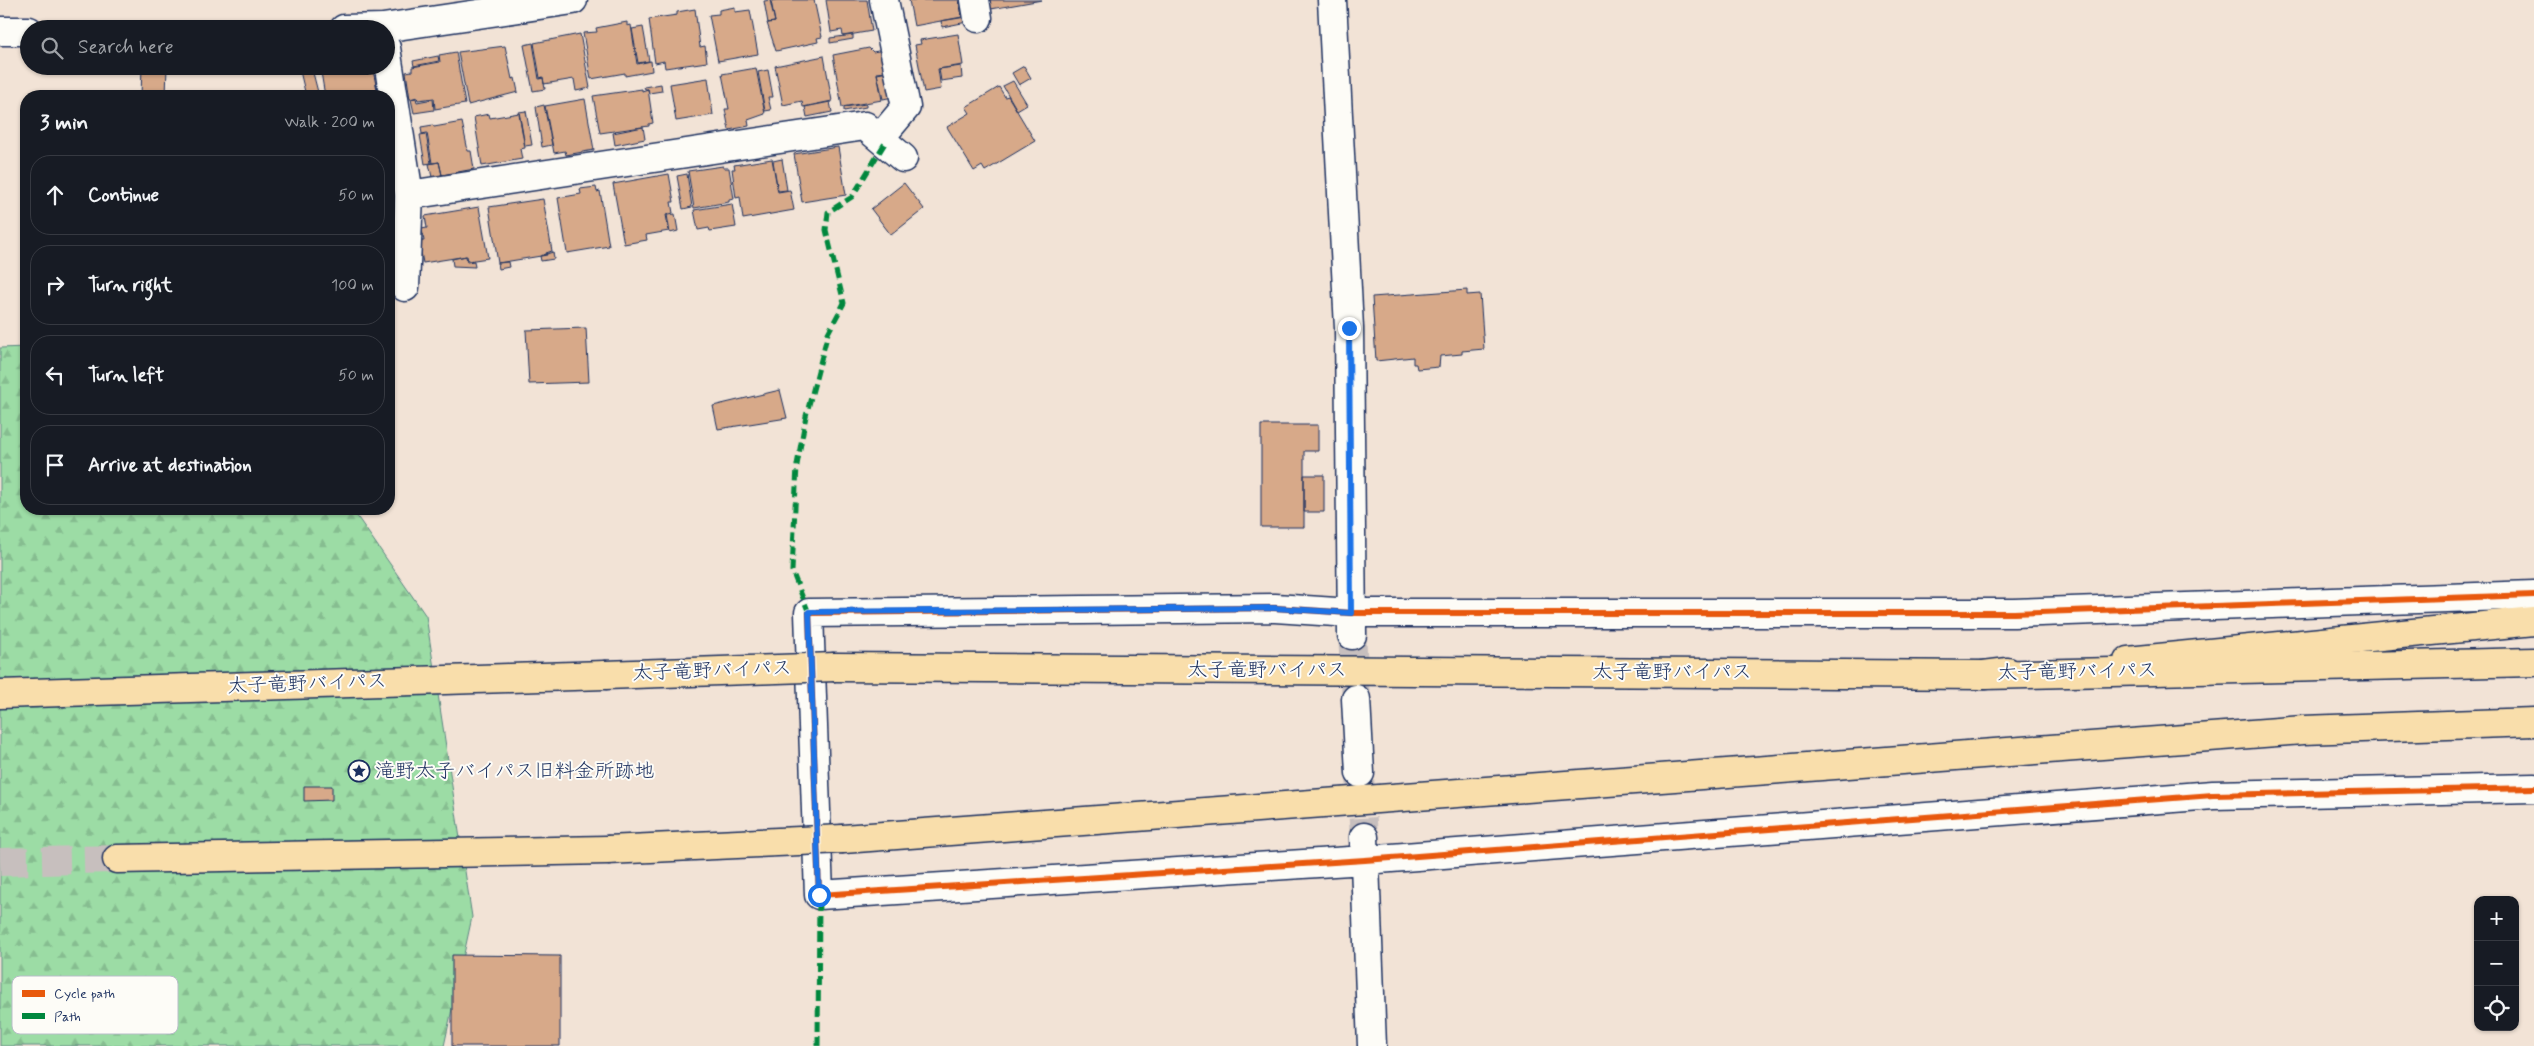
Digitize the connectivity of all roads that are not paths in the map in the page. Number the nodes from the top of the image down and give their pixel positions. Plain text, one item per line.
1 (573, 0) edge
2 (884, 0) edge
3 (1332, 0) edge
4 (395, 27) edge
5 (0, 31) edge
6 (20, 31) edge
7 (390, 75) edge
8 (393, 90) edge
9 (395, 106) edge
10 (880, 138) junction
11 (902, 158) dead end
12 (409, 195) junction
13 (405, 287) dead end
14 (2534, 595) edge
15 (2534, 621) edge
16 (1351, 624) junction
17 (2534, 662) edge
18 (1984, 675) junction
19 (0, 694) edge
20 (1356, 699) tunnel mouth
21 (2534, 722) edge
22 (1360, 773) tunnel mouth
23 (2534, 788) edge
24 (1365, 848) junction
25 (117, 859) tunnel mouth
26 (1372, 1046) edge

1 - 4 street
2 - 10 street
3 - 16 street
5 - 6 street
7 - 8 street
9 - 12 street
10 - 11 street
10 - 12 street
12 - 13 street
14 - 16 street
15 - 18 highway
16 - 24 street
17 - 18 highway, 太子竜野バイパス
18 - 19 highway, 太子竜野バイパス, bridge
20 - 22 street
21 - 25 highway, bridge
23 - 24 street
24 - 26 street

